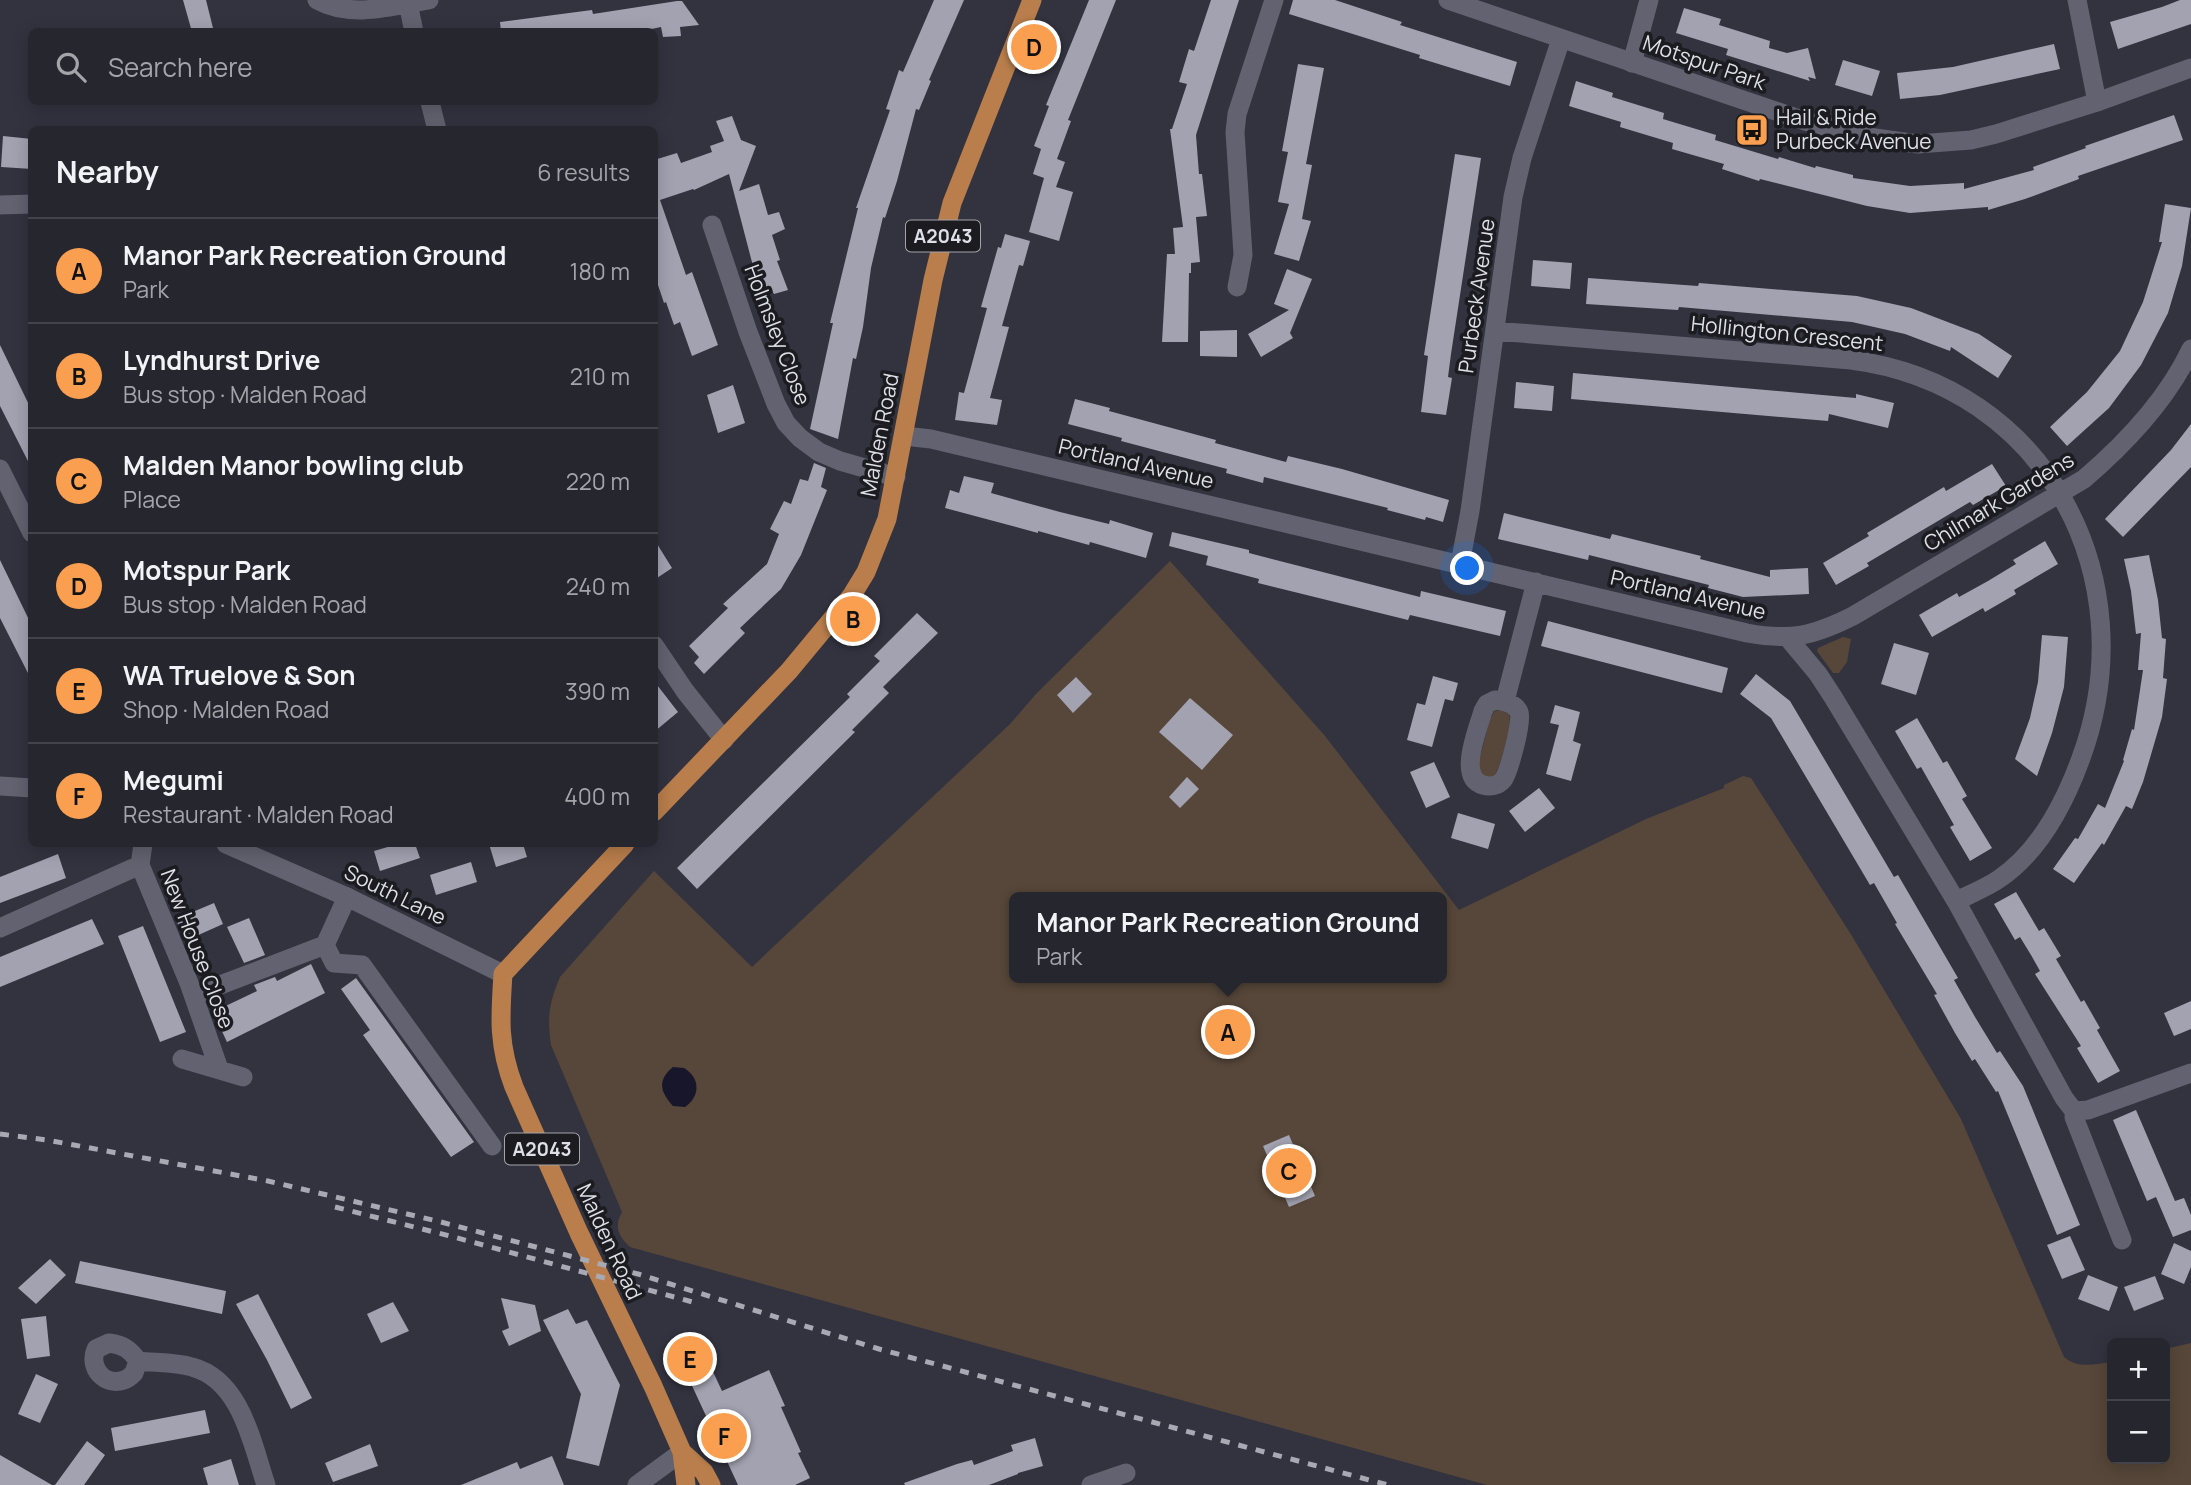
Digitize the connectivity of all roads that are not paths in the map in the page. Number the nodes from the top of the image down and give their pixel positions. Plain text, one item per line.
1 (317, 0) edge
2 (429, 0) edge
3 (1032, 0) edge
4 (1274, 0) edge
5 (1448, 0) edge
6 (1649, 0) edge
7 (2077, 0) edge
8 (408, 3) junction
9 (413, 28) edge
10 (1561, 39) junction
11 (1632, 63) junction
12 (2191, 68) edge
13 (2097, 103) junction
14 (431, 105) edge
15 (435, 126) edge
16 (28, 204) edge
17 (0, 205) edge
18 (712, 225) dead end
19 (1237, 286) dead end
20 (1495, 331) junction
21 (2191, 349) edge
22 (904, 436) junction
23 (0, 469) edge
24 (897, 477) junction
25 (2061, 495) junction
26 (28, 525) edge
27 (1460, 564) junction
28 (1536, 582) junction
29 (1788, 638) junction
30 (658, 651) edge
31 (1504, 701) dead end
32 (724, 740) junction
33 (0, 786) edge
34 (28, 788) edge
35 (658, 808) edge
36 (142, 847) edge
37 (233, 847) edge
38 (622, 847) edge
39 (140, 865) junction
40 (347, 897) junction
41 (1956, 901) junction
42 (0, 928) edge
43 (325, 945) junction
44 (503, 974) junction
45 (194, 995) junction
46 (182, 1059) dead end
47 (219, 1069) junction
48 (2191, 1073) edge
49 (243, 1077) dead end
50 (2074, 1111) junction
51 (492, 1146) dead end
52 (2122, 1240) dead end
53 (138, 1361) dead end
54 (682, 1452) junction
55 (1126, 1473) dead end
56 (266, 1485) edge
57 (637, 1485) edge
58 (686, 1485) edge
59 (711, 1485) edge
60 (1091, 1485) edge

1 - 8 street
2 - 8 street
3 - 22 main road, Malden Road / A2043
4 - 19 street
5 - 10 street, Motspur Park
6 - 11 street
7 - 13 street
8 - 9 street
10 - 11 street, Motspur Park
10 - 20 street, Purbeck Avenue
11 - 13 street, Motspur Park
12 - 13 street, Motspur Park
14 - 15 street
16 - 17 street
18 - 24 street, Holmsley Close
20 - 25 street, Hollington Crescent
20 - 27 street, Purbeck Avenue
21 - 25 street, Chilmark Gardens
22 - 24 main road, Malden Road / A2043
22 - 27 street, Portland Avenue
23 - 26 street
24 - 32 main road, Malden Road / A2043
25 - 29 street, Chilmark Gardens
25 - 41 street, Hollington Crescent
27 - 28 street, Portland Avenue
28 - 29 street, Portland Avenue
28 - 31 street
29 - 41 street, Portland Avenue
30 - 32 street
32 - 35 main road, Malden Road / A2043
33 - 34 street
36 - 39 street, New House Close
37 - 40 street, South Lane
38 - 44 main road
39 - 42 street
39 - 45 street, New House Close
40 - 43 street
40 - 44 street, South Lane
41 - 50 street, Portland Avenue
43 - 45 street
43 - 51 street
44 - 54 main road, Malden Road / A2043
45 - 47 street, New House Close
46 - 47 street
47 - 49 street
48 - 50 street
50 - 52 street, Portland Avenue
53 - 56 street
54 - 57 street
54 - 58 main road, Malden Road / A2043
54 - 59 main road, Malden Road / A2043
55 - 60 street

